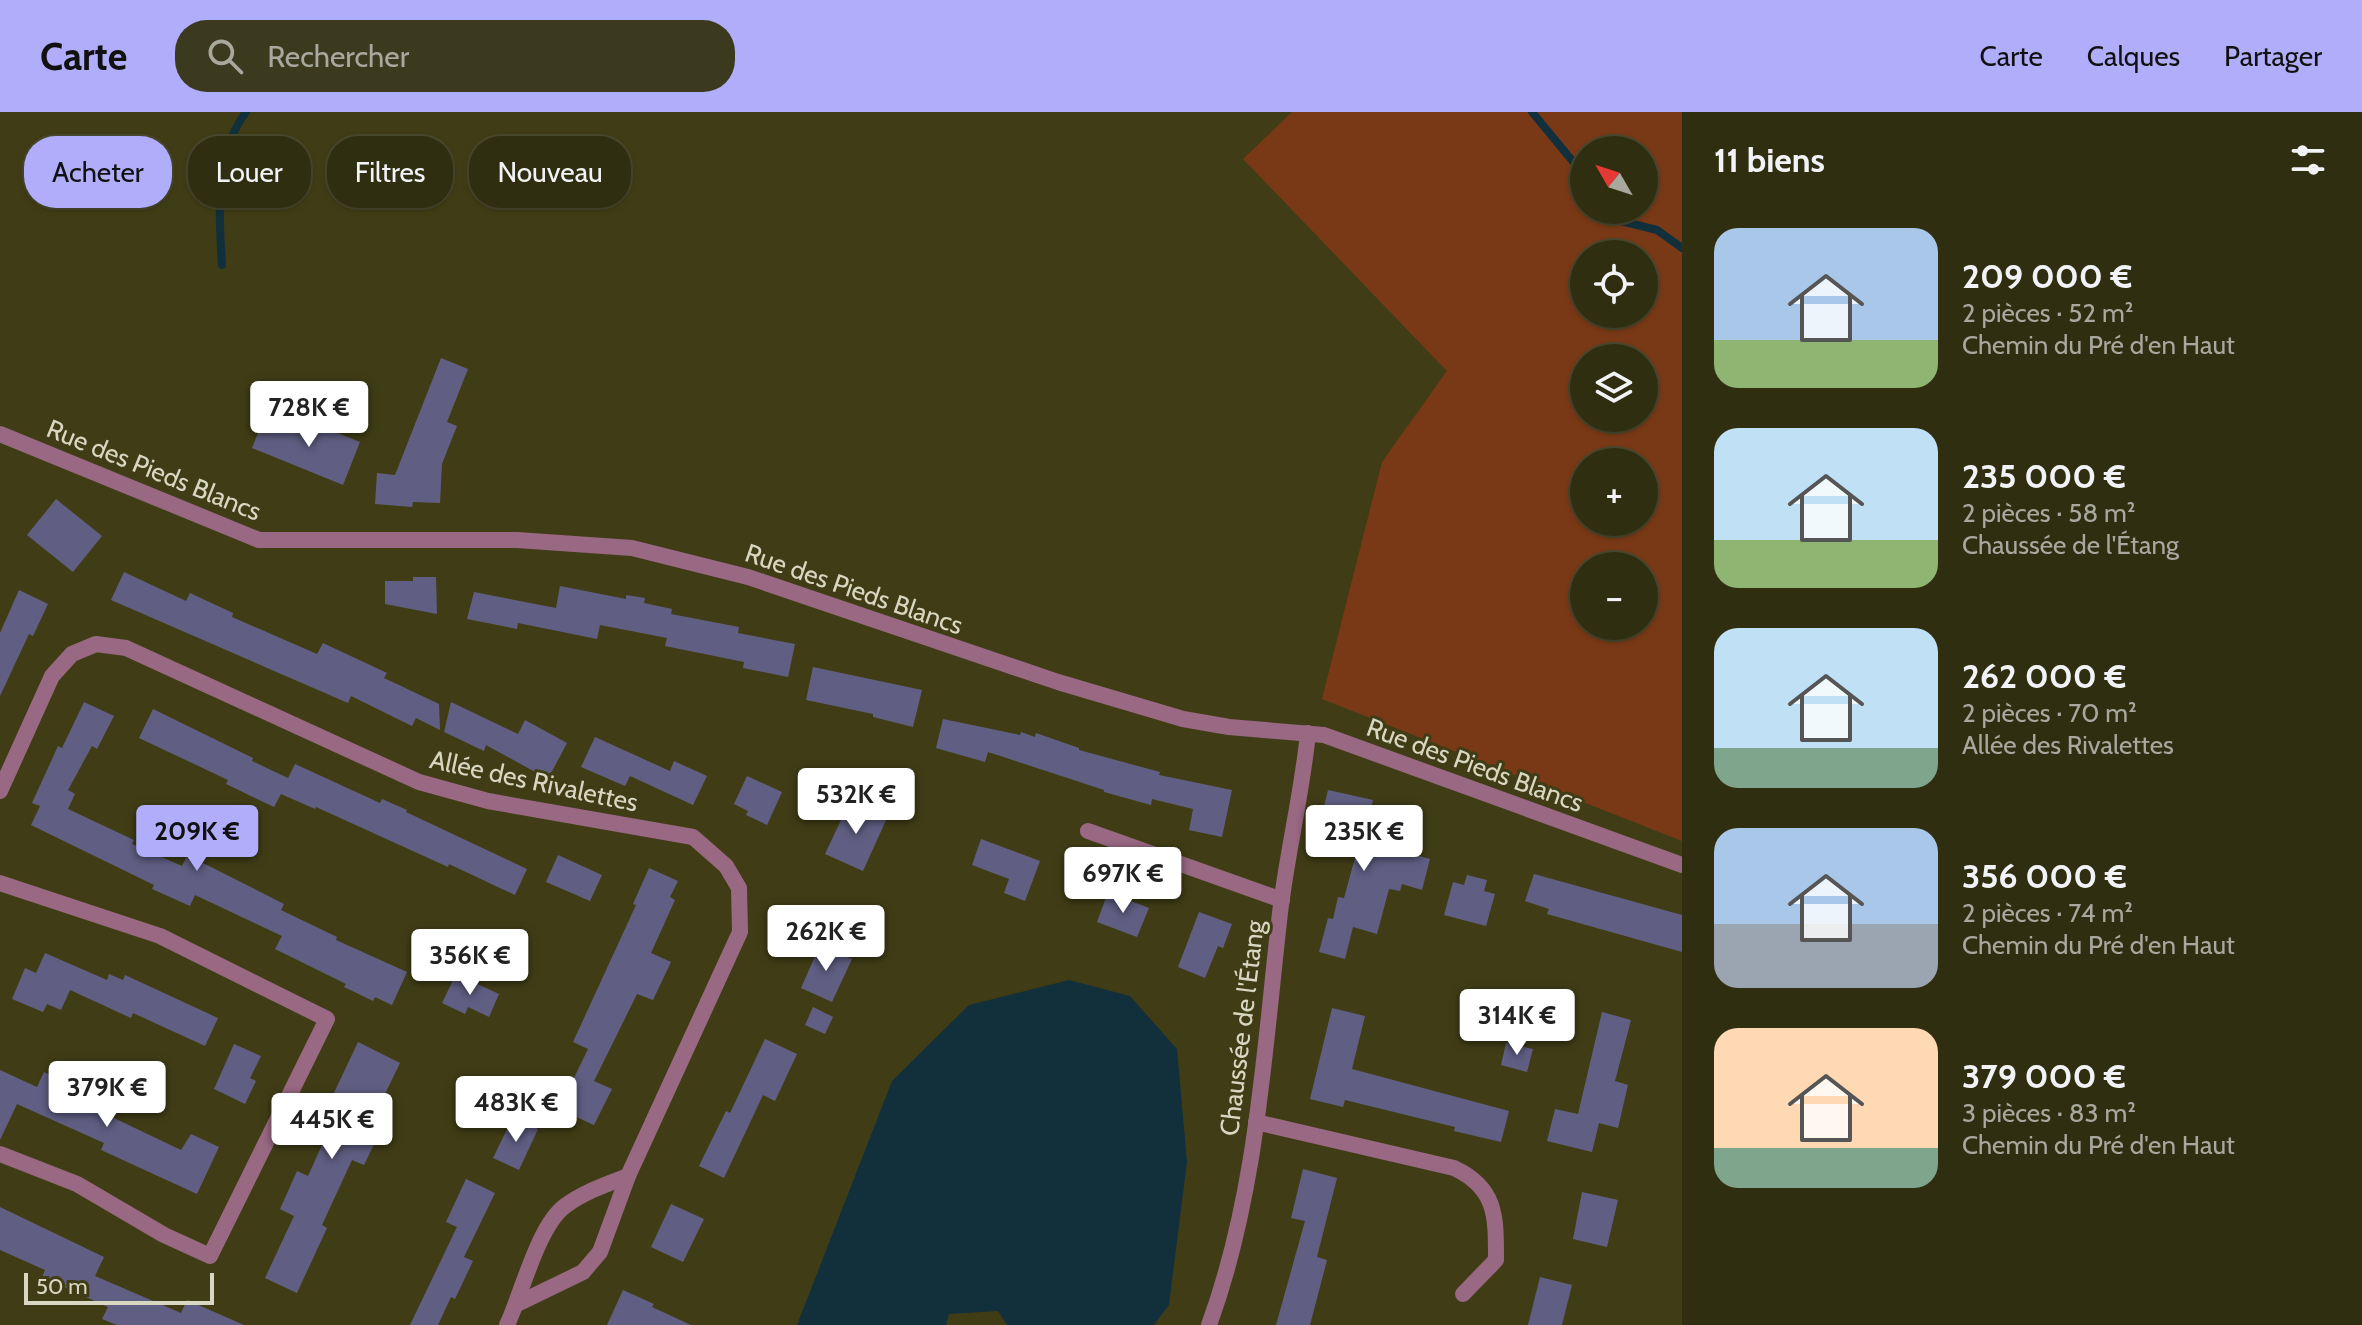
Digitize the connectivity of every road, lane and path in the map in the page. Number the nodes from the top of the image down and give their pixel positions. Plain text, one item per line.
1 (0, 434) edge
2 (1308, 733) junction
3 (0, 791) edge
4 (1088, 831) dead end
5 (1682, 865) edge
6 (0, 883) edge
7 (1282, 900) junction
8 (1256, 1122) junction
9 (0, 1154) edge
10 (628, 1176) junction
11 (1463, 1294) dead end
12 (517, 1304) junction
13 (507, 1325) edge
14 (1209, 1325) edge

1 - 2 street, Rue des Pieds Blancs
2 - 5 street, Rue des Pieds Blancs
2 - 7 street, Chaussée de l'Étang
3 - 10 street, Allée des Rivalettes
4 - 7 street
6 - 9 street
7 - 8 street, Chaussée de l'Étang
8 - 11 street
8 - 14 street, Chaussée de l'Étang
10 - 12 street
10 - 12 street, Allée des Rivalettes
12 - 13 street

